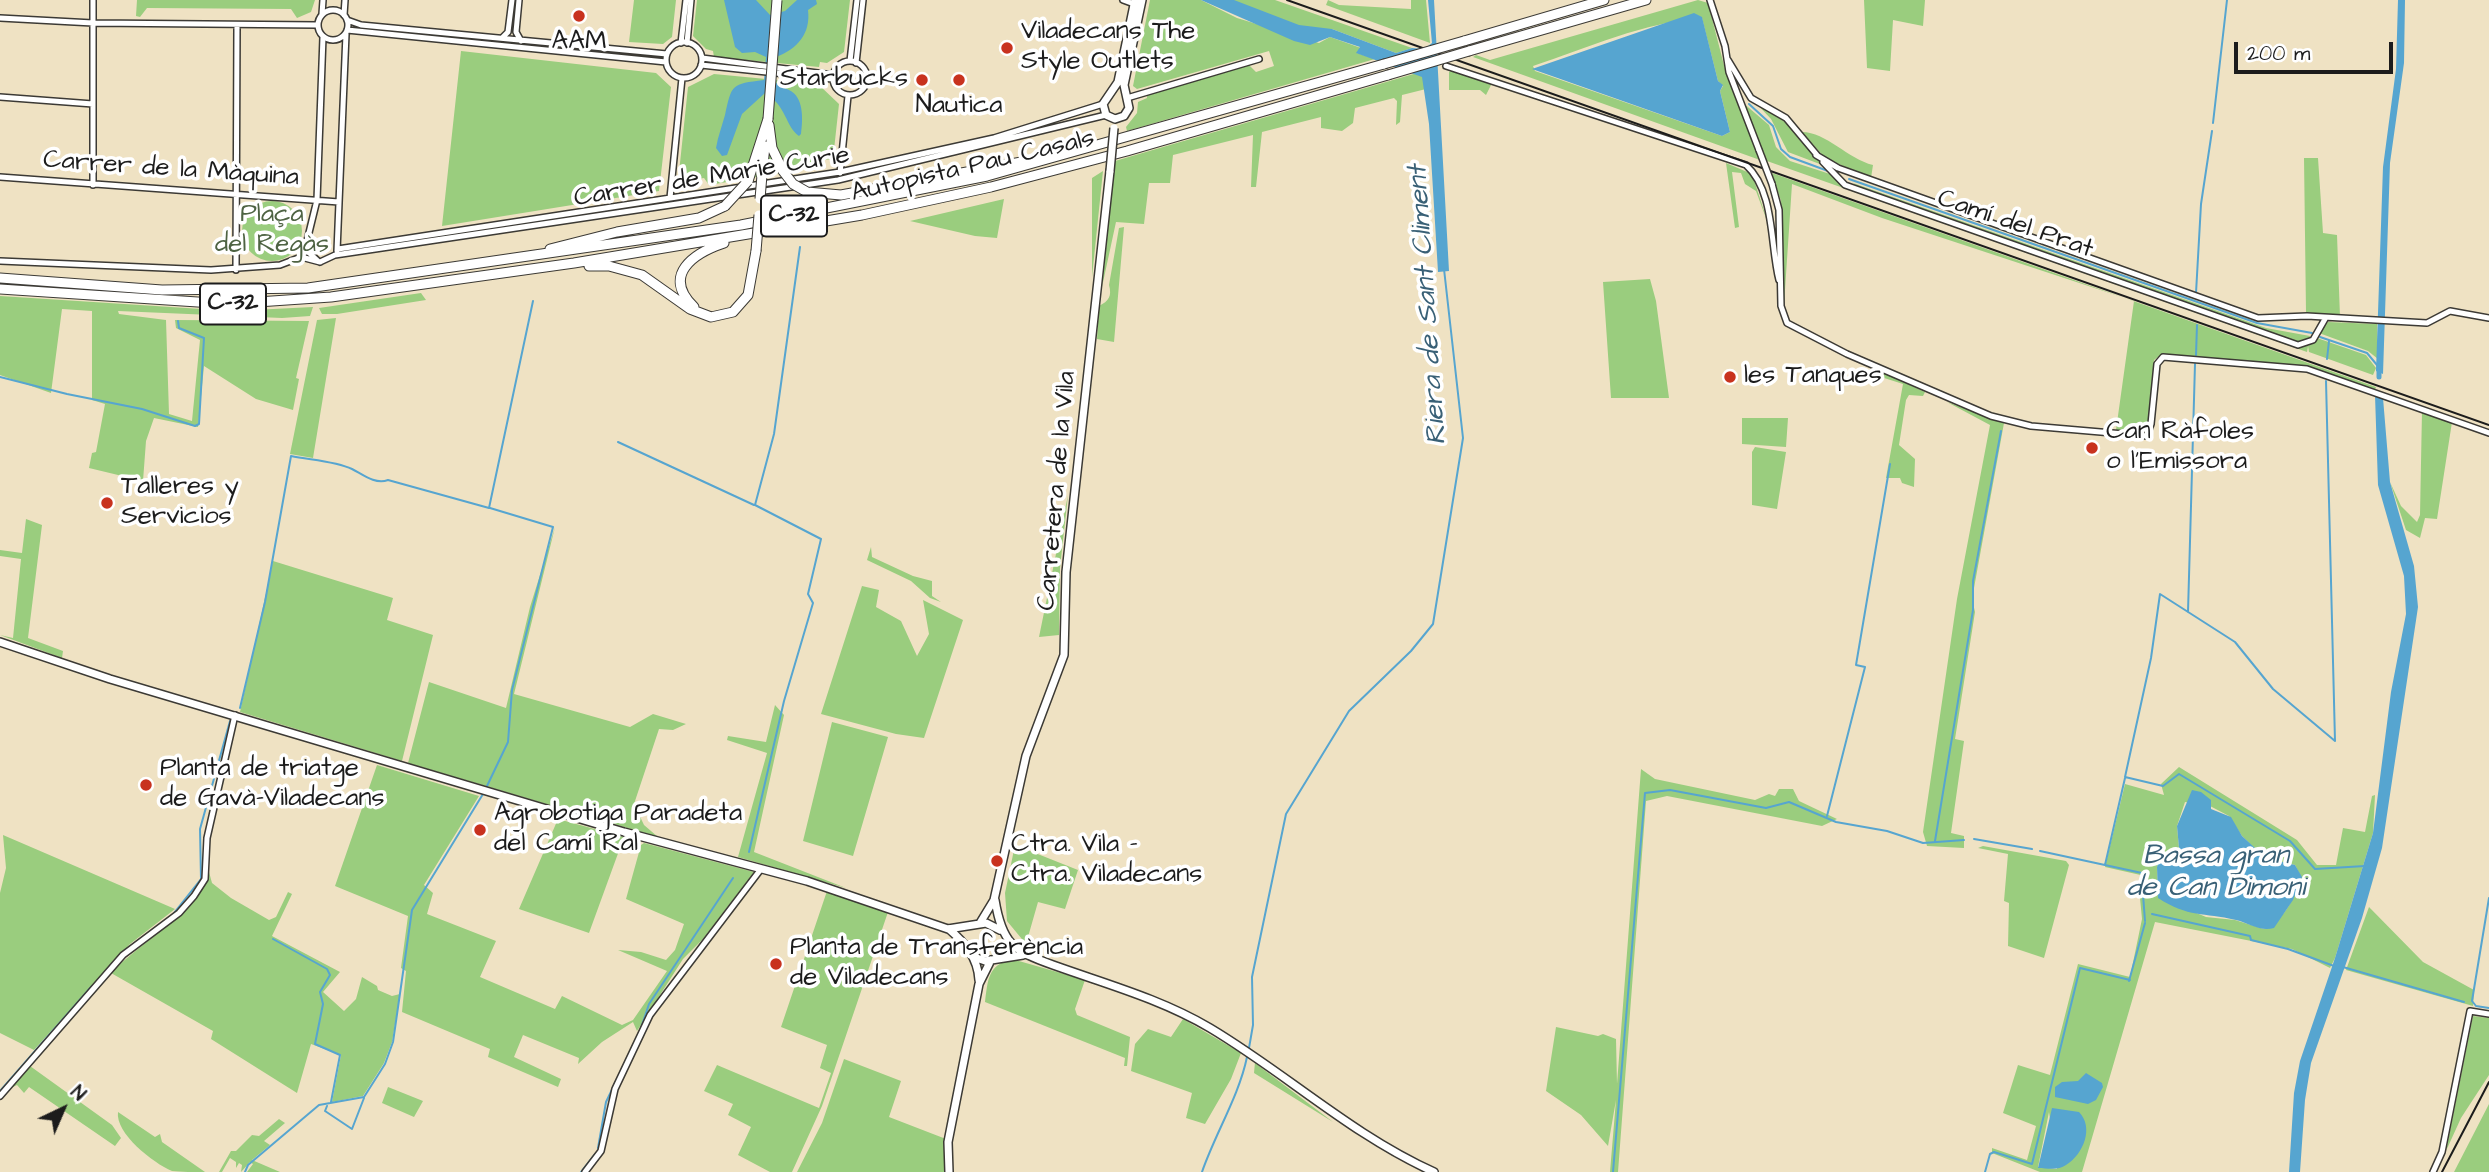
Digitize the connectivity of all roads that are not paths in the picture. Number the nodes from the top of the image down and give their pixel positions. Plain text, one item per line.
1 (93, 0) edge
2 (323, 0) edge
3 (345, 0) edge
4 (512, 0) edge
5 (519, 0) edge
6 (688, 0) edge
7 (776, 0) edge
8 (857, 0) edge
9 (863, 0) edge
10 (1123, 0) edge
11 (1604, 0) edge
12 (1646, 0) edge
13 (1710, 0) edge
14 (1137, 1) edge
15 (322, 14) junction
16 (0, 18) edge
17 (346, 18) junction
18 (93, 23) junction
19 (237, 25) junction
20 (317, 26) junction
21 (346, 32) junction
22 (323, 37) junction
23 (502, 38) junction
24 (521, 41) junction
25 (684, 43) junction
26 (667, 54) junction
27 (702, 58) junction
28 (1259, 59) dead end
29 (1728, 60) junction
30 (666, 62) junction
31 (853, 62) junction
32 (701, 65) junction
33 (1447, 66) dead end
34 (833, 77) junction
35 (682, 78) junction
36 (1112, 93) junction
37 (848, 96) junction
38 (0, 97) edge
39 (1126, 97) junction
40 (93, 104) junction
41 (1103, 104) junction
42 (1106, 115) junction
43 (768, 119) junction
44 (1115, 119) junction
45 (1816, 155) junction
46 (1063, 156) junction
47 (840, 172) junction
48 (0, 177) edge
49 (838, 180) junction
50 (93, 185) junction
51 (234, 193) junction
52 (670, 198) junction
53 (317, 200) junction
54 (339, 202) junction
55 (748, 236) junction
56 (337, 252) junction
57 (522, 258) junction
58 (0, 261) edge
59 (320, 262) junction
60 (574, 263) junction
61 (236, 271) junction
62 (0, 278) edge
63 (1780, 283) junction
64 (0, 289) edge
65 (719, 316) junction
66 (2489, 318) edge
67 (2325, 319) junction
68 (2489, 433) edge
69 (0, 642) edge
70 (235, 715) junction
71 (761, 869) junction
72 (995, 900) junction
73 (978, 924) junction
74 (948, 929) junction
75 (1002, 933) junction
76 (967, 946) junction
77 (1024, 955) junction
78 (972, 956) junction
79 (994, 958) junction
80 (979, 984) junction
81 (2489, 1014) edge
82 (0, 1096) edge
83 (585, 1172) edge
84 (950, 1172) edge
85 (1434, 1172) edge
86 (2433, 1172) edge

1 - 18 street
2 - 15 street
3 - 17 street
4 - 23 street
5 - 24 street
6 - 25 street
7 - 43 highway, bridge
8 - 31 street
9 - 31 street
10 - 14 street
11 - 46 highway, Autopista Pau Casals / C-32, bridge
12 - 55 highway, Autopista Pau Casals / C-32, bridge
13 - 29 street
14 - 36 main road
14 - 39 main road
15 - 17 street
15 - 20 street
16 - 18 street
17 - 21 street
17 - 23 street
18 - 19 street
18 - 40 street
19 - 20 street
19 - 51 street
20 - 22 street
21 - 22 street
21 - 30 street
21 - 54 street
22 - 53 street
23 - 24 street
24 - 26 street
25 - 26 street
25 - 27 street
26 - 30 street
27 - 32 street
27 - 34 street
28 - 39 street
29 - 45 street, Camí del Prat
29 - 63 street, bridge
30 - 35 street
31 - 34 street
31 - 37 street
32 - 34 street
32 - 35 street
33 - 63 street
34 - 37 street
35 - 52 street
36 - 39 main road
36 - 41 main road
37 - 47 street
38 - 40 street
39 - 44 main road
40 - 50 street
41 - 42 main road
41 - 47 street, Carrer de Marie Curie
42 - 44 main road
42 - 49 street, Carrer de Marie Curie
43 - 46 highway, bridge
43 - 57 highway, bridge
43 - 65 highway, bridge
44 - 72 main road, Carretera de la Vila, bridge
45 - 67 street
45 - 67 street, Camí del Prat
46 - 57 highway, Autopista Pau Casals / C-32
47 - 49 street
47 - 52 street, Carrer de Marie Curie
48 - 50 street, Carrer de la Màquina
49 - 56 street, Carrer de Marie Curie
50 - 51 street, Carrer de la Màquina
51 - 53 street, Carrer de la Màquina
51 - 61 street
52 - 56 street, Carrer de Marie Curie
53 - 54 street, Carrer de la Màquina
53 - 59 street
54 - 56 street
55 - 60 highway, Autopista Pau Casals / C-32
55 - 65 highway
56 - 59 street, Carrer de Marie Curie
57 - 62 highway, Autopista Pau Casals / C-32
58 - 61 street
59 - 61 street
60 - 64 highway, Autopista Pau Casals / C-32
60 - 65 highway
63 - 68 street
66 - 67 street
69 - 70 main road
70 - 71 main road
70 - 82 street
71 - 74 main road
71 - 83 street
72 - 73 main road
72 - 75 main road
73 - 74 main road
73 - 75 main road
73 - 76 main road
74 - 76 main road
75 - 77 main road
75 - 79 main road
76 - 78 main road
77 - 79 main road
77 - 85 main road
78 - 79 main road
78 - 80 main road
79 - 80 main road
80 - 84 main road
81 - 86 street

